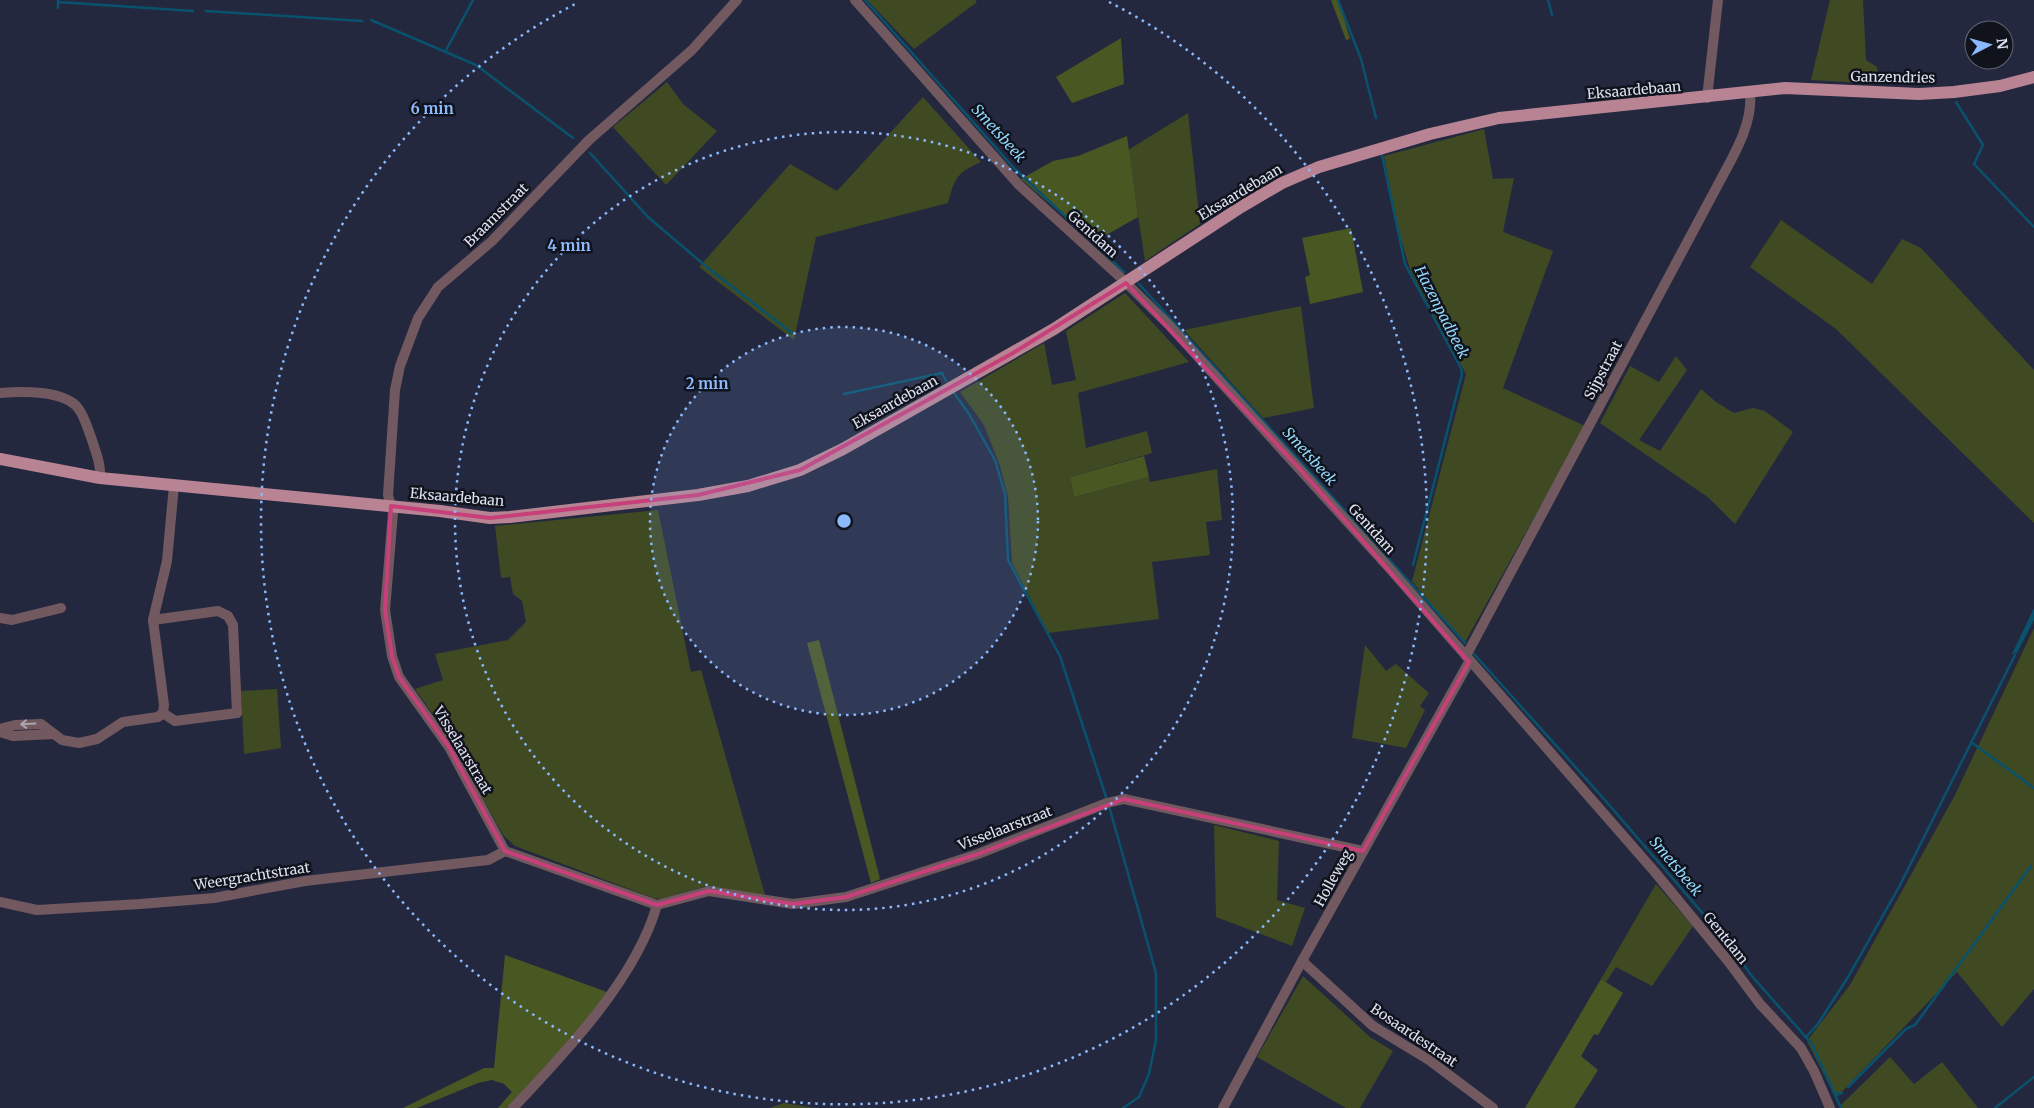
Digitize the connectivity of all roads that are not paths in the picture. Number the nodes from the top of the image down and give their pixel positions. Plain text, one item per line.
1 (737, 0) edge
2 (855, 0) edge
3 (1718, 0) edge
4 (2034, 77) edge
5 (1750, 93) junction
6 (1707, 98) junction
7 (1126, 283) junction
8 (0, 393) edge
9 (0, 459) edge
10 (100, 478) junction
11 (174, 485) junction
12 (391, 506) junction
13 (60, 608) dead end
14 (0, 618) edge
15 (152, 620) junction
16 (1467, 659) junction
17 (163, 713) junction
18 (0, 731) edge
19 (505, 851) junction
20 (1363, 851) junction
21 (0, 902) edge
22 (657, 905) junction
23 (1302, 961) junction
24 (513, 1108) edge
25 (1223, 1108) edge
26 (1493, 1108) edge
27 (1830, 1108) edge

1 - 12 street, Braamstraat
2 - 7 street, Gentdam
3 - 6 street
4 - 5 main road, Ganzendries
5 - 6 main road, Eksaardebaan
5 - 16 street, Sijpstraat
6 - 7 main road, Eksaardebaan
7 - 12 main road, Eksaardebaan
7 - 16 street, Gentdam
8 - 10 street
9 - 10 main road, Eksaardebaan
10 - 11 main road, Eksaardebaan
11 - 12 main road, Eksaardebaan
11 - 15 street
12 - 19 street, Visselaarstraat
13 - 14 street
15 - 17 street
15 - 17 street
16 - 20 street, Holleweg
16 - 27 street, Gentdam
17 - 18 street
19 - 21 street, Weergrachtstraat
19 - 22 street
20 - 22 street, Visselaarstraat
20 - 23 street, Holleweg
22 - 24 street
23 - 25 street, Holleweg
23 - 26 street, Bosaardestraat

